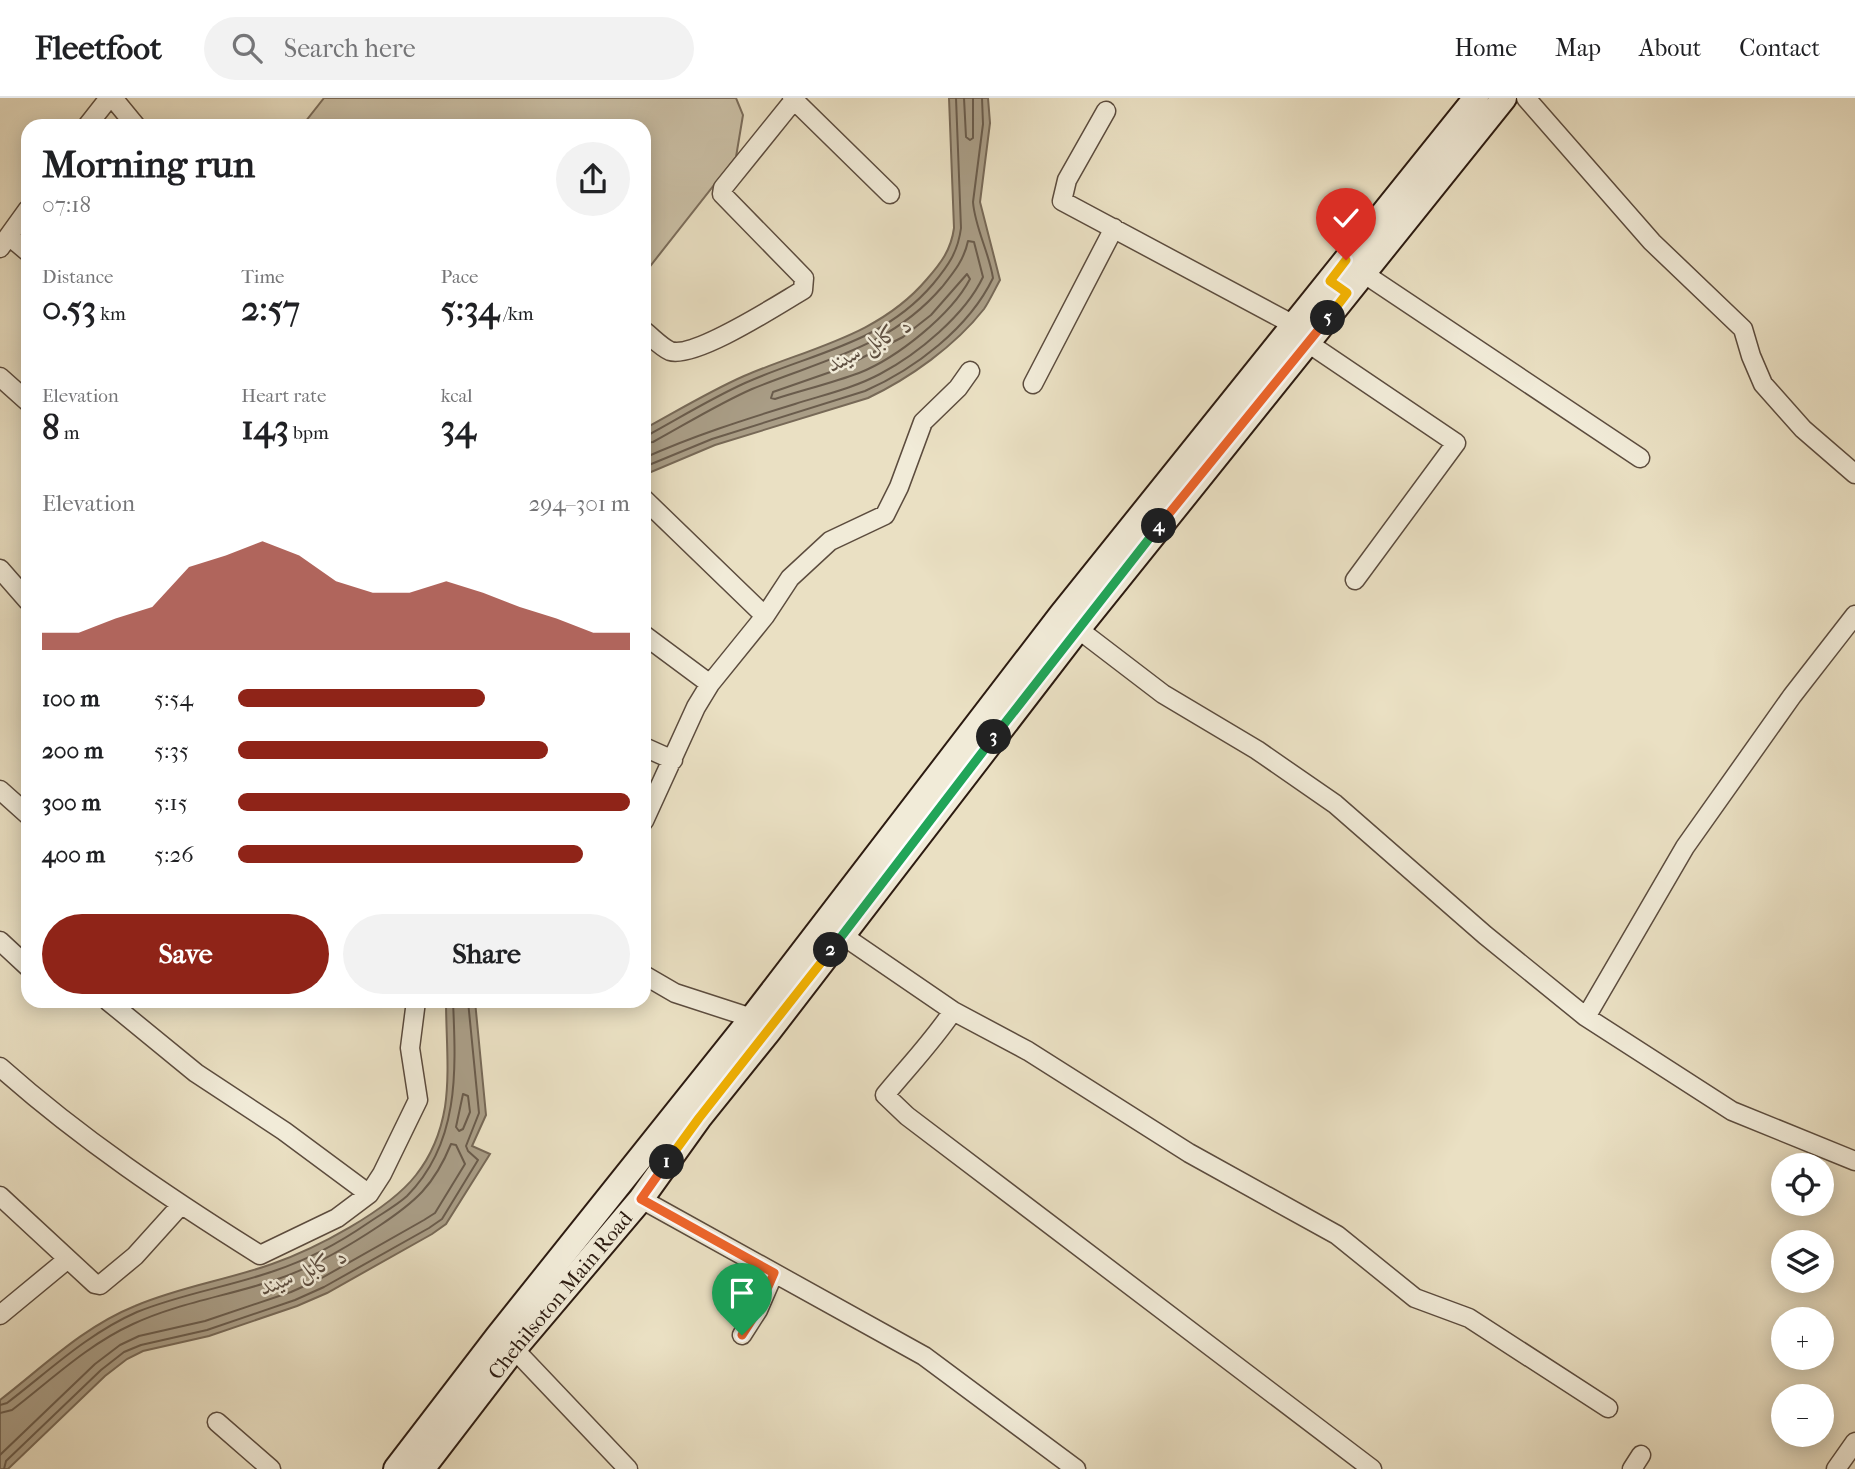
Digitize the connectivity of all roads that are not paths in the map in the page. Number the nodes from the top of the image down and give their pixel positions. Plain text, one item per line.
1 (111, 98) edge
2 (1476, 98) edge
3 (1504, 98) edge
4 (1526, 98) edge
5 (793, 99) edge
6 (1106, 111) dead end
7 (94, 119) edge
8 (130, 119) edge
9 (890, 194) dead end
10 (21, 219) edge
11 (1114, 228) junction
12 (5, 242) edge
13 (1363, 273) junction
14 (1338, 287) junction
15 (1301, 334) junction
16 (651, 337) edge
17 (970, 371) dead end
18 (0, 377) edge
19 (1033, 384) dead end
20 (21, 396) edge
21 (1640, 458) dead end
22 (1855, 474) edge
23 (651, 506) edge
24 (0, 569) edge
25 (1355, 580) dead end
26 (21, 593) edge
27 (1855, 615) edge
28 (765, 616) junction
29 (1077, 629) junction
30 (651, 640) edge
31 (710, 684) junction
32 (651, 750) edge
33 (673, 760) junction
34 (0, 790) edge
35 (651, 806) edge
36 (21, 809) edge
37 (842, 935) junction
38 (0, 941) edge
39 (21, 960) edge
40 (651, 979) edge
41 (116, 1008) edge
42 (415, 1008) edge
43 (953, 1011) junction
44 (1586, 1017) junction
45 (752, 1018) junction
46 (0, 1067) edge
47 (1855, 1161) edge
48 (369, 1195) junction
49 (0, 1196) edge
50 (641, 1199) junction
51 (181, 1205) junction
52 (63, 1263) dead end
53 (774, 1273) junction
54 (0, 1315) edge
55 (742, 1335) dead end
56 (514, 1349) junction
57 (1608, 1408) dead end
58 (217, 1422) dead end
59 (1855, 1443) edge
60 (271, 1469) edge
61 (396, 1469) edge
62 (422, 1469) edge
63 (628, 1469) edge
64 (1076, 1469) edge
65 (1372, 1469) edge
66 (1836, 1469) edge

1 - 7 street
1 - 8 street
2 - 14 main road, Chehilsoton Main Road
3 - 13 main road, Chehilsoton Main Road
4 - 22 street
5 - 9 street
5 - 16 street
6 - 11 street
10 - 12 street
11 - 15 street
11 - 19 street
13 - 14 main road, Chehilsoton Main Road
13 - 21 street
14 - 15 main road, Chehilsoton Main Road
15 - 25 street
15 - 29 main road, Chehilsoton Main Road
15 - 45 main road, Chehilsoton Main Road
17 - 28 street
18 - 20 street
23 - 28 street
24 - 26 street
27 - 44 street
28 - 31 street
29 - 37 main road, Chehilsoton Main Road
29 - 44 street
30 - 31 street
31 - 33 street
32 - 33 street
33 - 35 street
34 - 36 street
37 - 43 street
37 - 50 main road, Chehilsoton Main Road
38 - 39 street
40 - 45 street
41 - 48 street
42 - 48 street
43 - 57 street
43 - 65 street
44 - 47 street
45 - 61 main road, Chehilsoton Main Road
46 - 51 street
48 - 51 street
49 - 51 street
50 - 53 street
50 - 56 main road, Chehilsoton Main Road
52 - 54 street
53 - 55 street
53 - 64 street
56 - 62 main road, Chehilsoton Main Road
56 - 63 street
58 - 60 street
59 - 66 street

